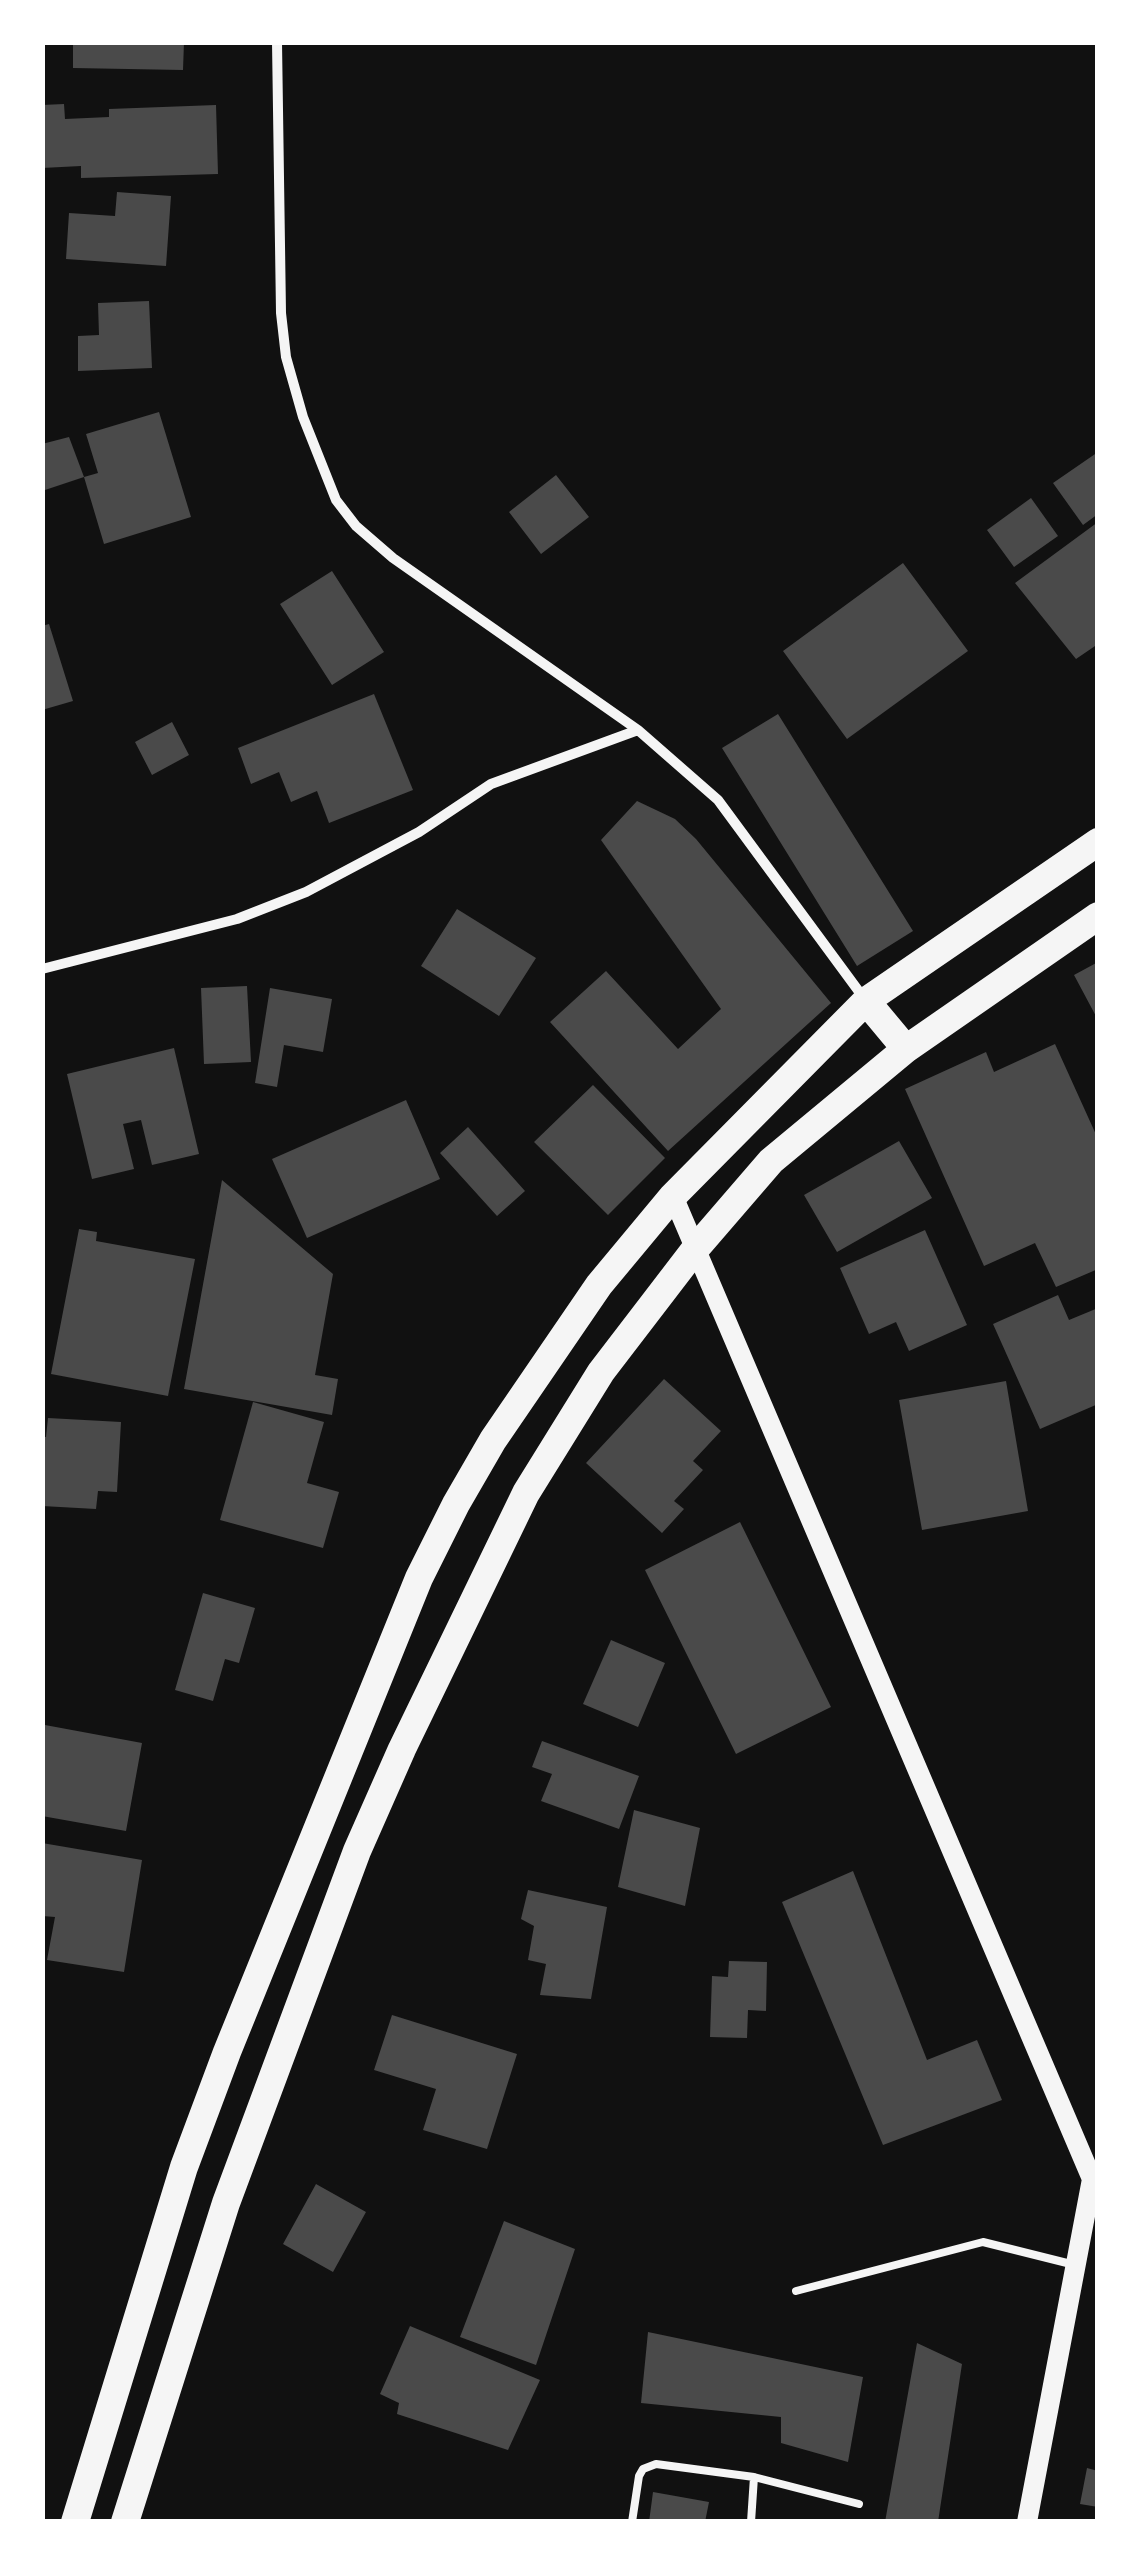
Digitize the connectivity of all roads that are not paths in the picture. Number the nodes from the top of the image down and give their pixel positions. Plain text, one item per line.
1 (277, 42) edge
2 (638, 730) junction
3 (1098, 842) edge
4 (1098, 916) edge
5 (42, 968) edge
6 (866, 1001) junction
7 (906, 1049) junction
8 (673, 1196) junction
9 (696, 1248) junction
10 (1095, 2178) edge
11 (1076, 2265) junction
12 (796, 2291) dead end
13 (754, 2476) junction
14 (859, 2504) dead end
15 (75, 2522) edge
16 (125, 2522) edge
17 (632, 2522) edge
18 (750, 2522) edge
19 (1026, 2522) edge

1 - 2 street
2 - 5 street
2 - 6 street
3 - 6 highway
4 - 7 highway
6 - 7 highway
6 - 8 highway
7 - 9 highway
8 - 9 main road
8 - 15 highway
9 - 10 main road
9 - 16 highway
10 - 11 main road
11 - 12 lane
11 - 19 main road
13 - 14 lane
13 - 17 lane
13 - 18 lane

